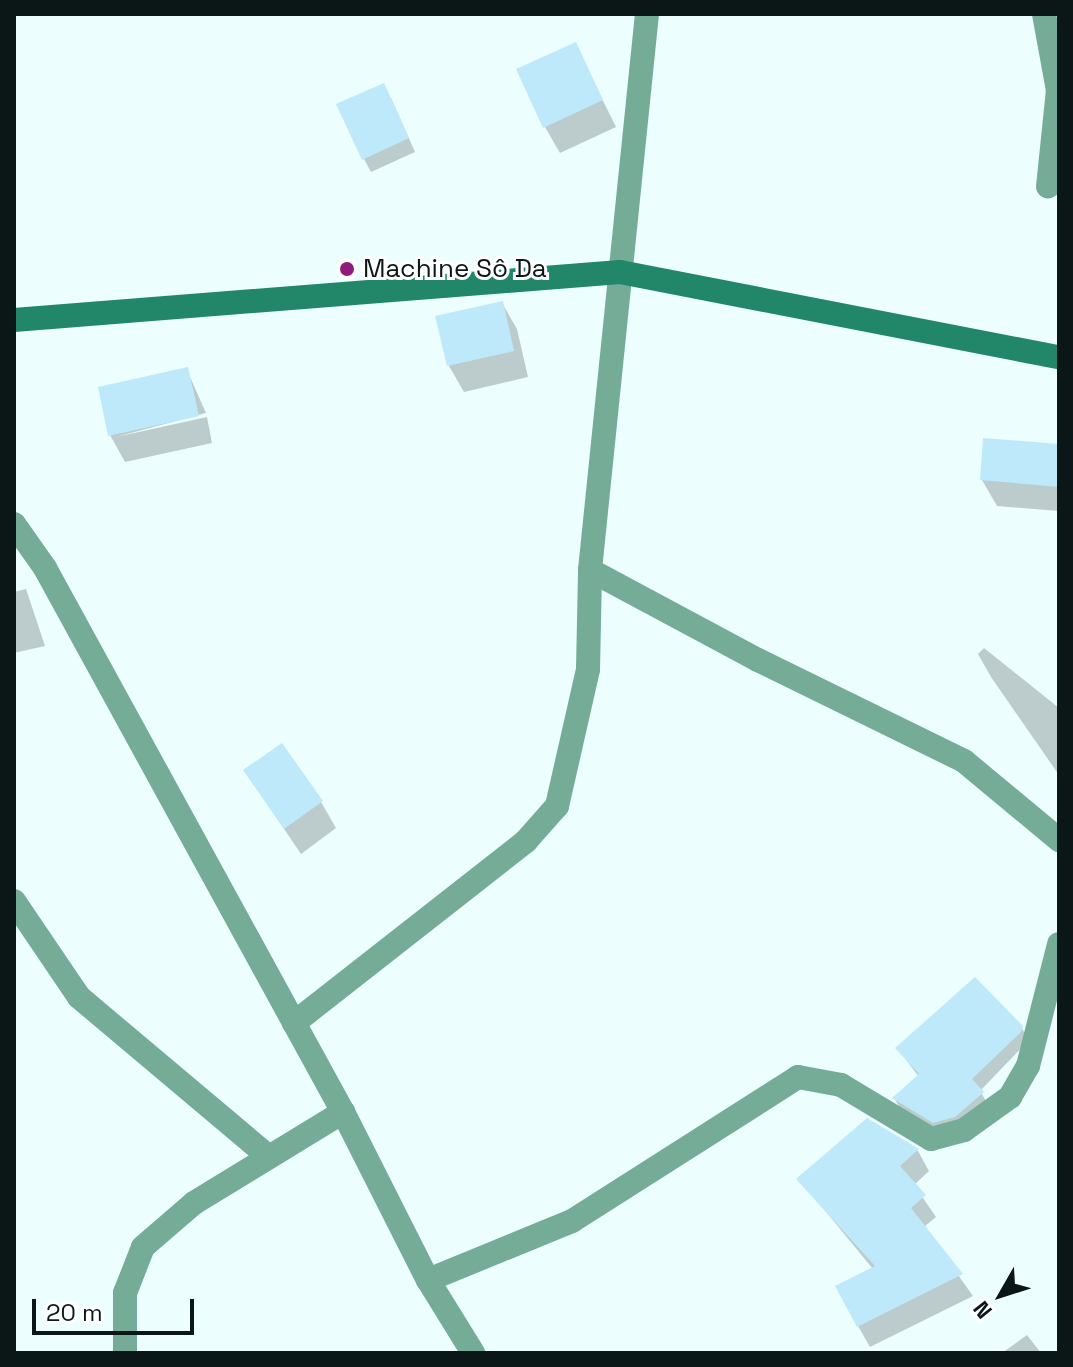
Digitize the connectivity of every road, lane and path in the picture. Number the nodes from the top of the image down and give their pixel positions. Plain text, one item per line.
1 (647, 14) edge
2 (1044, 14) edge
3 (1048, 186) dead end
4 (620, 272) junction
5 (14, 320) edge
6 (1059, 357) edge
7 (14, 524) edge
8 (590, 570) junction
9 (1059, 840) edge
10 (14, 901) edge
11 (1059, 944) edge
12 (294, 1023) junction
13 (343, 1112) junction
14 (269, 1157) junction
15 (428, 1280) junction
16 (125, 1353) edge
17 (473, 1353) edge

1 - 4 street
2 - 3 street
4 - 5 street
4 - 6 street
4 - 8 street
7 - 12 street
8 - 9 street
8 - 12 street
10 - 14 street
11 - 15 street
12 - 13 street
13 - 14 street
13 - 15 street
14 - 16 street
15 - 17 street

